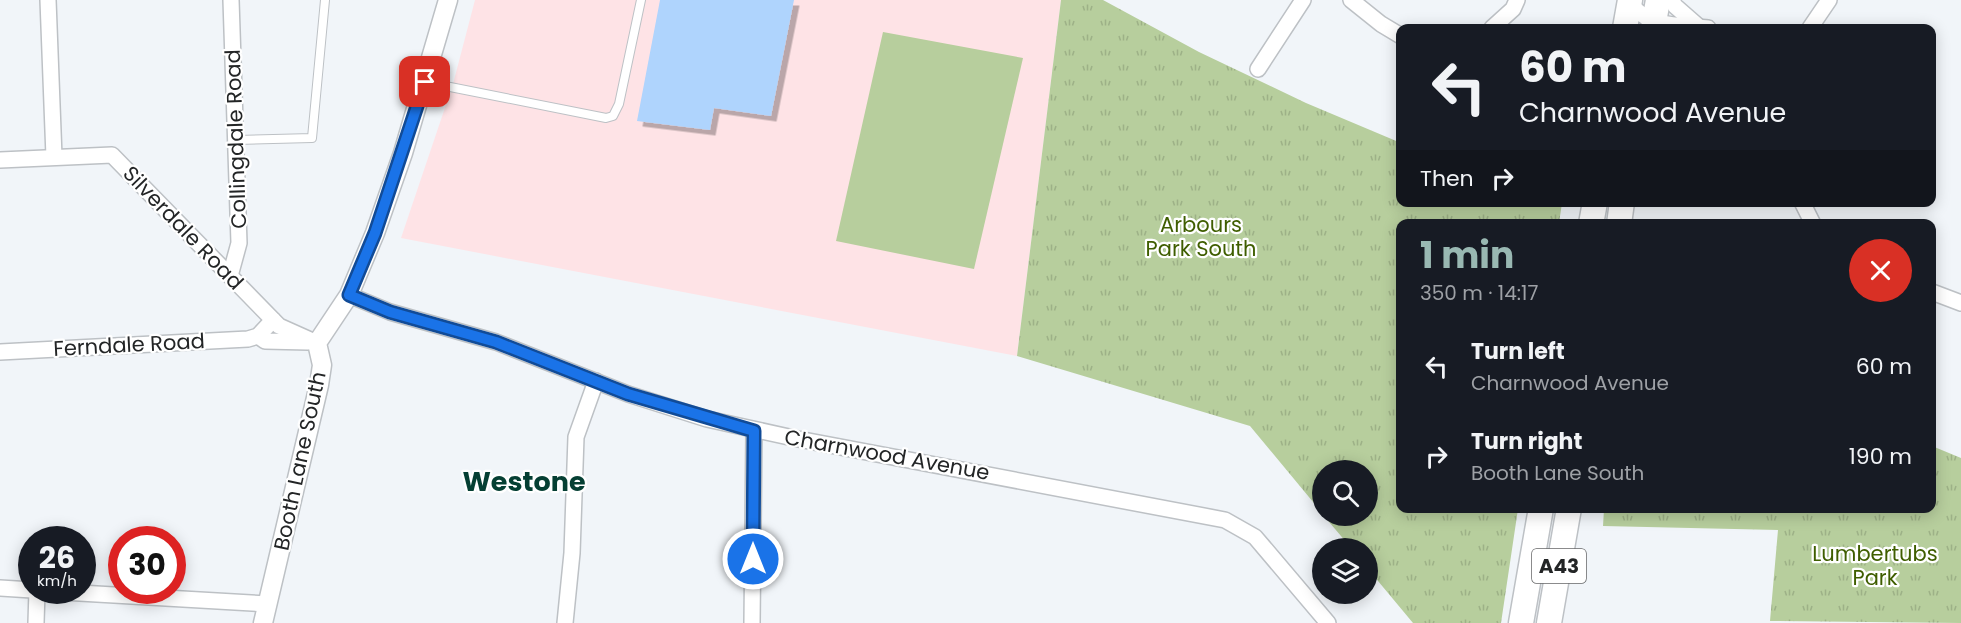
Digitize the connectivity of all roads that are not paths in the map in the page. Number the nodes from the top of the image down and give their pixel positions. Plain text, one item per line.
1 (48, 0) edge
2 (231, 0) edge
3 (326, 0) edge
4 (448, 0) edge
5 (641, 0) edge
6 (1303, 0) edge
7 (1351, 0) edge
8 (1517, 0) edge
9 (1672, 0) edge
10 (1829, 0) edge
11 (1630, 1) edge
12 (1655, 17) edge
13 (1496, 24) edge
14 (1626, 24) edge
15 (1682, 24) edge
16 (1693, 24) edge
17 (1813, 24) edge
18 (1396, 33) edge
19 (1258, 69) dead end
20 (425, 82) junction
21 (236, 140) junction
22 (54, 157) junction
23 (0, 160) edge
24 (230, 276) junction
25 (1936, 294) edge
26 (349, 295) junction
27 (1961, 303) edge
28 (273, 320) junction
29 (258, 336) junction
30 (317, 343) junction
31 (0, 352) edge
32 (596, 381) junction
33 (754, 431) junction
34 (1540, 513) edge
35 (1568, 513) edge
36 (0, 588) edge
37 (18, 589) edge
38 (96, 594) edge
39 (37, 604) edge
40 (268, 604) junction
41 (36, 623) edge
42 (263, 623) edge
43 (565, 623) edge
44 (752, 623) edge
45 (1328, 623) edge
46 (1521, 623) edge
47 (1549, 623) edge

1 - 22 street
2 - 21 street, Collingdale Road
3 - 21 lane
4 - 20 street, Booth Lane South
5 - 20 lane
6 - 19 street
7 - 18 street
8 - 13 street
9 - 16 street
10 - 17 street
11 - 12 street
11 - 14 highway
12 - 15 street
20 - 26 street, Booth Lane South
21 - 24 street, Collingdale Road
22 - 23 street, Silverdale Road
22 - 24 street, Silverdale Road
24 - 28 street, Silverdale Road
25 - 27 street
26 - 30 street, Booth Lane South
26 - 32 street, Charnwood Avenue
28 - 29 street
28 - 30 street, Silverdale Road
29 - 30 street, Ferndale Road
29 - 31 street, Ferndale Road
30 - 40 street, Booth Lane South
32 - 33 street, Charnwood Avenue
32 - 43 street
33 - 44 street
33 - 45 street, Charnwood Avenue
34 - 46 highway, A43
35 - 47 highway, A43
36 - 37 street
38 - 40 street
39 - 41 street
40 - 42 street, Booth Lane South

